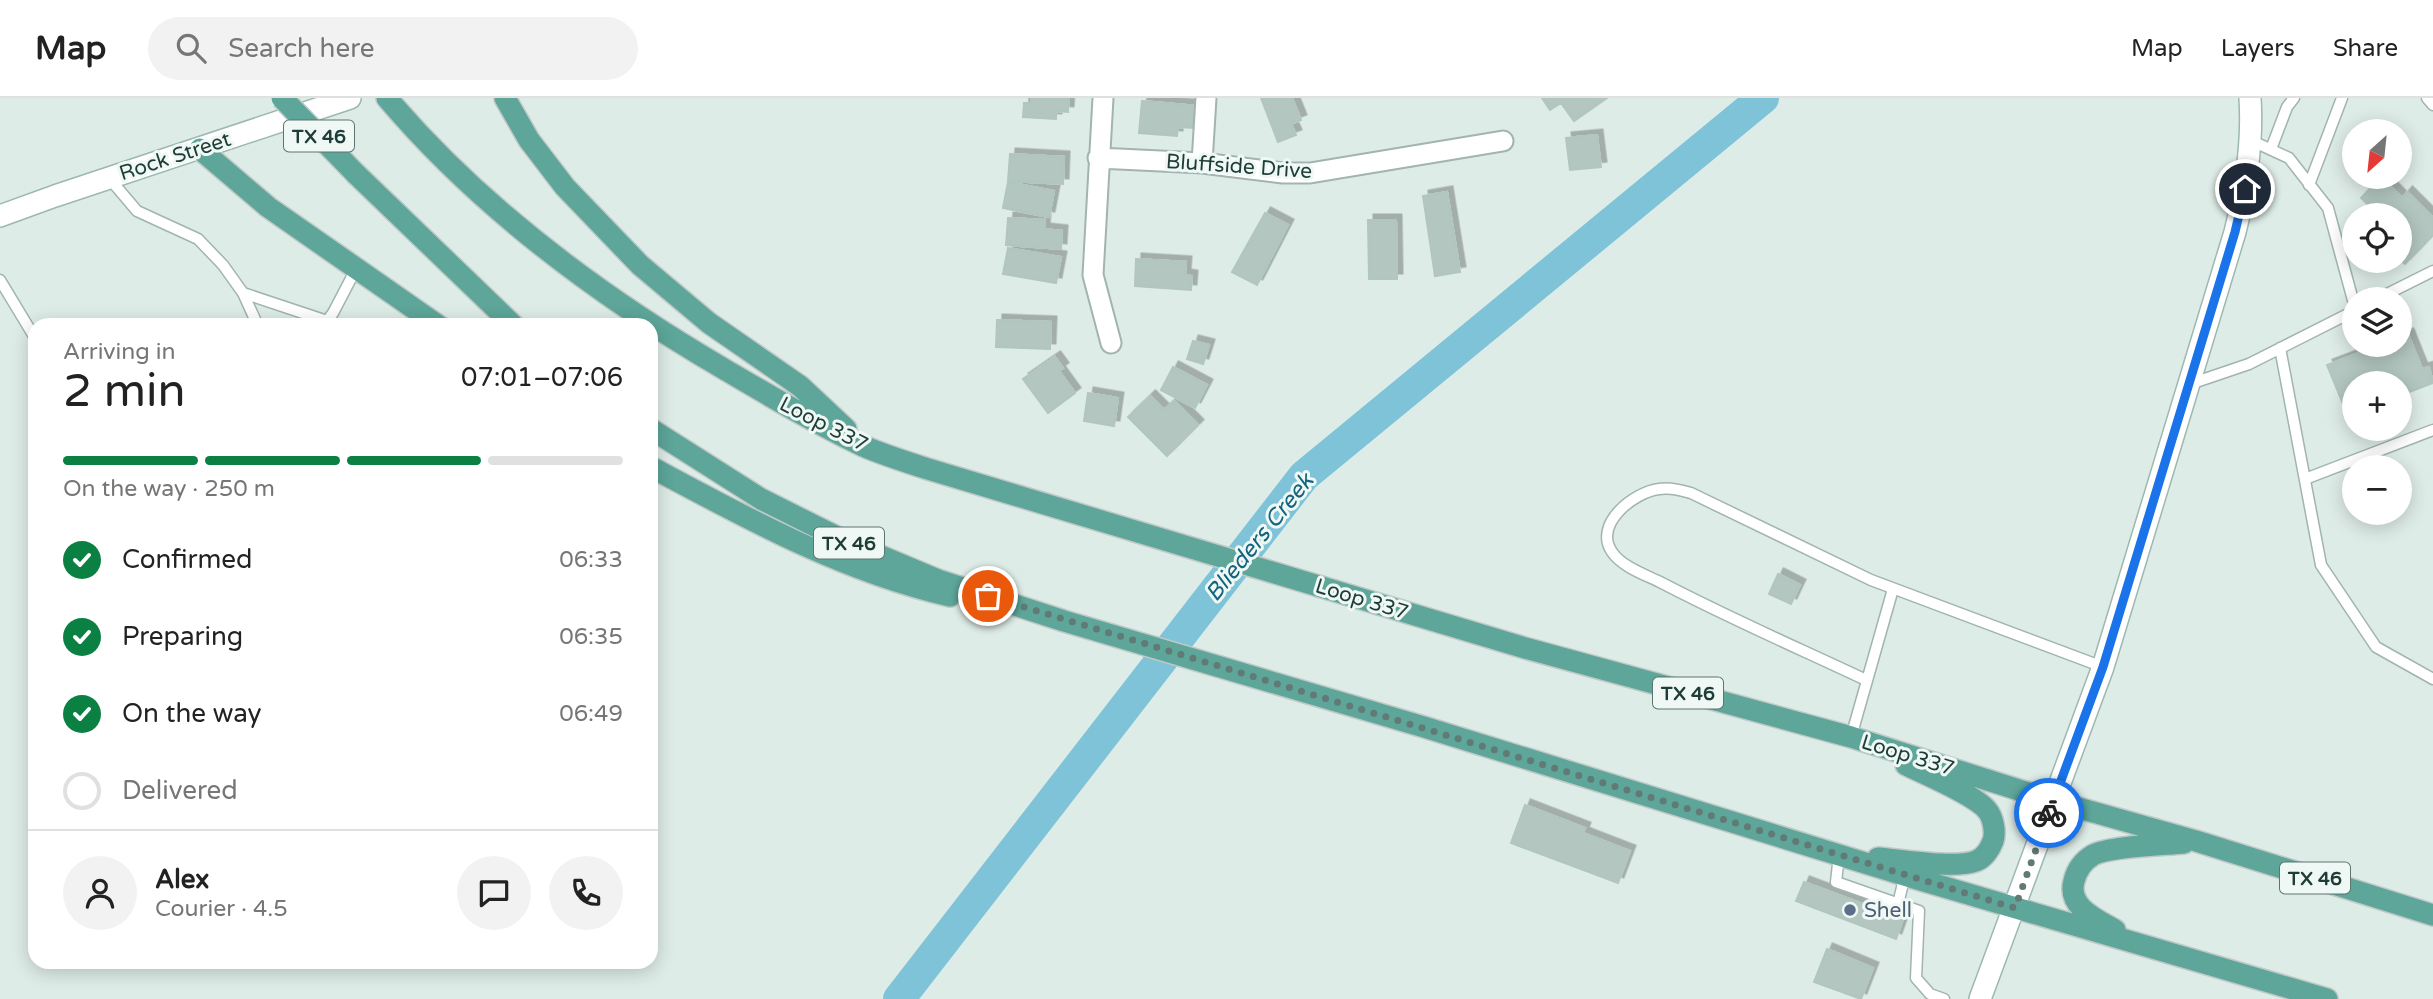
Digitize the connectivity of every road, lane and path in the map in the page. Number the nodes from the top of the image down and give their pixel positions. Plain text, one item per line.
1 (282, 98) edge
2 (350, 98) edge
3 (387, 98) edge
4 (505, 98) edge
5 (1102, 98) edge
6 (1206, 98) edge
7 (2250, 98) edge
8 (2294, 98) edge
9 (2342, 98) edge
10 (2427, 98) edge
11 (2433, 105) edge
12 (2250, 139) junction
13 (1503, 141) dead end
14 (200, 149) junction
15 (2271, 149) junction
16 (1098, 158) junction
17 (1202, 163) junction
18 (109, 178) junction
19 (2309, 185) junction
20 (0, 216) edge
21 (356, 270) junction
22 (2433, 271) edge
23 (0, 280) edge
24 (2349, 287) edge
25 (2401, 287) edge
26 (243, 293) junction
27 (2342, 317) edge
28 (254, 318) edge
29 (314, 318) edge
30 (330, 318) edge
31 (422, 318) edge
32 (506, 318) edge
33 (640, 318) edge
34 (28, 326) edge
35 (658, 329) edge
36 (1111, 343) dead end
37 (2280, 348) junction
38 (2190, 384) junction
39 (2433, 430) edge
40 (658, 433) edge
41 (865, 447) junction
42 (658, 471) edge
43 (2305, 479) junction
44 (1893, 589) junction
45 (1063, 621) junction
46 (2103, 667) junction
47 (2433, 679) edge
48 (1866, 680) junction
49 (1851, 737) junction
50 (2054, 801) junction
51 (2196, 841) junction
52 (1839, 855) junction
53 (1905, 875) junction
54 (1898, 904) junction
55 (2015, 908) junction
56 (2433, 915) edge
57 (2136, 944) junction
58 (1944, 999) edge
59 (1980, 999) edge
60 (2327, 999) edge

1 - 32 main road, TX 46, bridge
2 - 14 street, Rock Street
3 - 33 main road, Loop 337 / TX 46
4 - 41 main road
5 - 16 street
6 - 17 street
7 - 12 street
8 - 15 lane
9 - 19 lane
10 - 11 lane
12 - 15 lane
12 - 38 street
13 - 17 street, Bluffside Drive
14 - 18 street, Rock Street
14 - 21 main road
15 - 19 lane
16 - 17 street, Bluffside Drive
16 - 36 street
18 - 20 street, Rock Street
18 - 26 lane
19 - 24 lane
21 - 30 lane
21 - 31 main road
22 - 25 lane
23 - 34 lane
26 - 28 lane
26 - 29 lane
27 - 37 lane
35 - 41 main road, Loop 337 / TX 46
37 - 38 lane
37 - 43 lane
38 - 46 street
39 - 43 lane
40 - 45 main road, TX 46
41 - 49 main road, Loop 337 / TX 46
42 - 45 main road
43 - 47 lane
44 - 46 lane
44 - 48 lane
44 - 48 lane
45 - 52 main road, TX 46
46 - 50 street
48 - 49 lane
49 - 50 main road, Loop 337 / TX 46
49 - 52 main road
50 - 51 main road, Loop 337 / TX 46
50 - 55 street
51 - 56 main road, Loop 337 / TX 46
51 - 57 main road
52 - 53 main road, TX 46
52 - 54 lane
53 - 54 lane
53 - 55 main road, TX 46
54 - 58 lane
55 - 57 main road, TX 46
55 - 59 street
57 - 60 main road, TX 46

